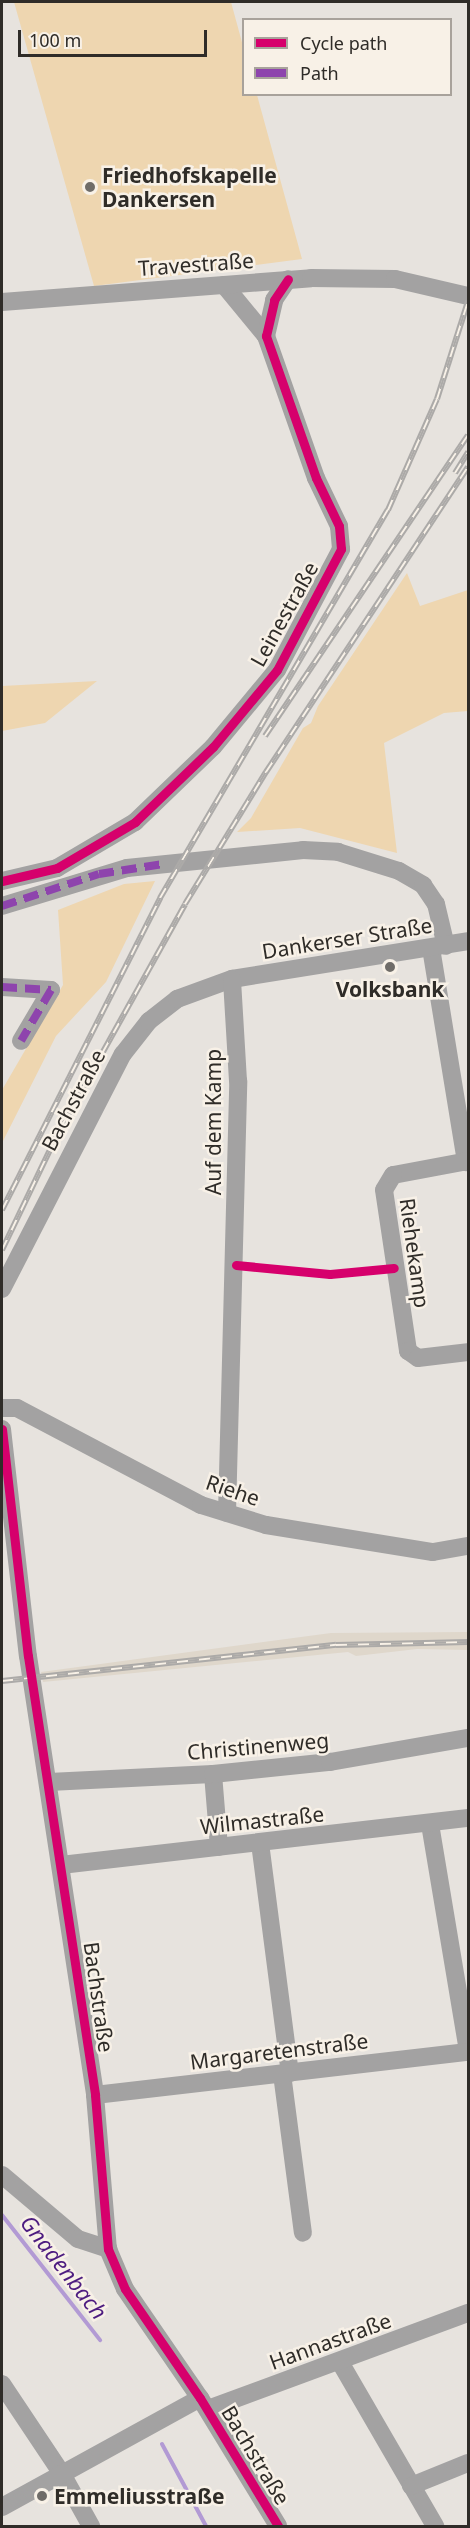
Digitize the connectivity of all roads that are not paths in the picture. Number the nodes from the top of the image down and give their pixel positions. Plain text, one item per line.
1 (288, 279) junction
2 (224, 285) junction
3 (468, 296) edge
4 (2, 302) edge
5 (266, 336) junction
6 (2, 881) edge
7 (2, 906) edge
8 (468, 941) edge
9 (438, 947) junction
10 (232, 980) junction
11 (2, 987) edge
12 (21, 1041) dead end
13 (467, 1161) edge
14 (2, 1289) edge
15 (468, 1352) edge
16 (2, 1408) edge
17 (2, 1428) edge
18 (227, 1512) junction
19 (468, 1546) edge
20 (468, 1738) edge
21 (213, 1774) junction
22 (49, 1782) junction
23 (468, 1818) edge
24 (430, 1824) junction
25 (260, 1843) junction
26 (219, 1847) junction
27 (61, 1865) junction
28 (468, 2052) edge
29 (286, 2073) junction
30 (95, 2095) junction
31 (2, 2175) edge
32 (303, 2234) dead end
33 (108, 2249) junction
34 (468, 2313) edge
35 (340, 2362) junction
36 (2, 2384) edge
37 (204, 2403) junction
38 (468, 2463) edge
39 (62, 2474) junction
40 (411, 2486) junction
41 (2, 2507) edge
42 (91, 2526) edge
43 (278, 2526) edge
44 (435, 2526) edge

1 - 2 street, Travestraße
1 - 3 street, Travestraße
1 - 5 street
2 - 4 street, Travestraße
2 - 5 street, Leinestraße
5 - 6 street, Leinestraße
7 - 9 street, Riehekamp
8 - 9 street, Dankerser Straße
9 - 10 street, Dankerser Straße
9 - 13 street, Riehekamp
10 - 14 street, Bachstraße
10 - 18 street, Auf dem Kamp
11 - 12 street
13 - 15 street, Riehekamp
16 - 18 street, Riehe
17 - 22 street, Bachstraße
18 - 19 street, Riehe
20 - 21 street, Christinenweg
21 - 22 street, Christinenweg
21 - 26 street
22 - 27 street, Bachstraße
23 - 24 street, Wilmastraße
24 - 25 street, Wilmastraße
24 - 28 street
25 - 26 street, Wilmastraße
25 - 29 street
26 - 27 street, Wilmastraße
27 - 30 street, Bachstraße
28 - 29 street, Margaretenstraße
29 - 30 street, Margaretenstraße
29 - 32 street
30 - 33 street, Bachstraße
31 - 33 street
33 - 37 street, Bachstraße
34 - 35 street, Hannastraße
35 - 37 street, Hannastraße
35 - 40 street
36 - 39 street
37 - 39 street
37 - 43 street, Bachstraße
38 - 40 street
39 - 41 street
39 - 42 street
40 - 44 street

